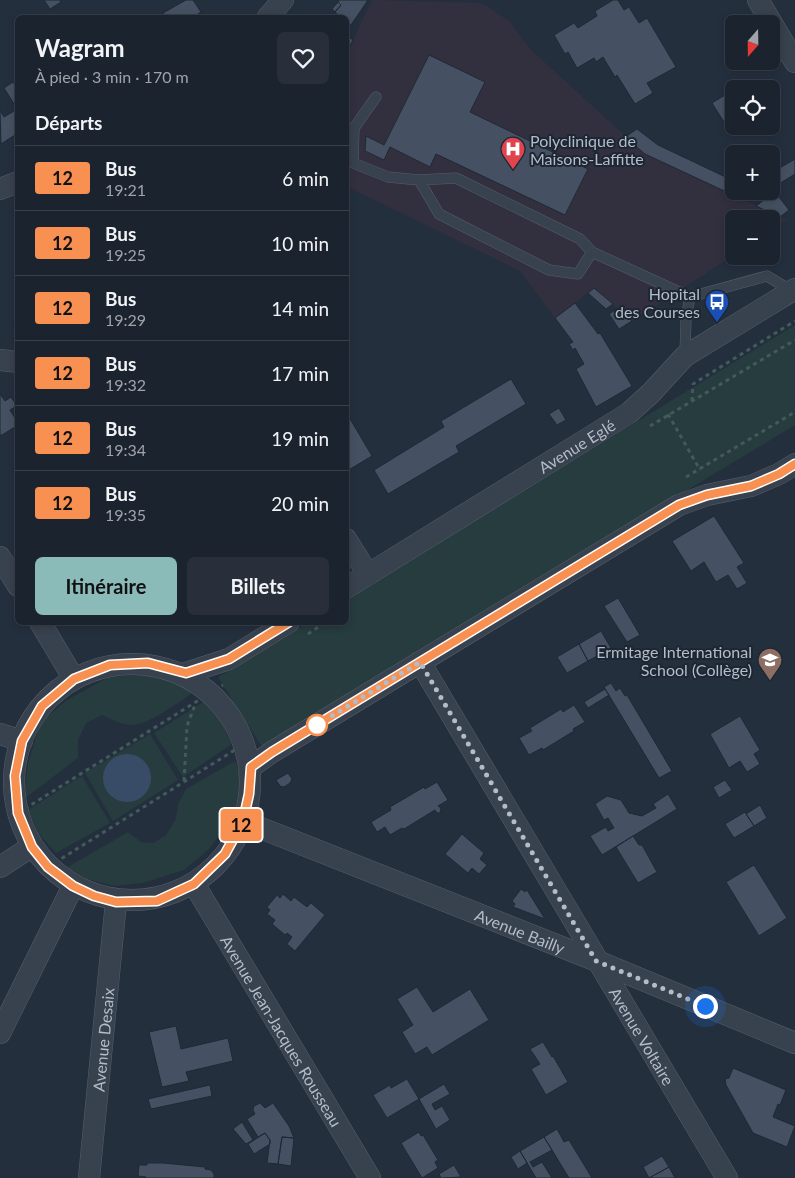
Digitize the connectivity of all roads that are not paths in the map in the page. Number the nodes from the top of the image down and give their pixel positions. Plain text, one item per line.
1 (283, 0) edge
2 (758, 0) edge
3 (270, 15) edge
4 (795, 62) edge
5 (376, 97) dead end
6 (419, 180) junction
7 (15, 183) edge
8 (0, 188) edge
9 (592, 252) junction
10 (793, 290) edge
11 (690, 297) junction
12 (685, 356) junction
13 (0, 360) edge
14 (15, 362) edge
15 (795, 464) edge
16 (349, 544) edge
17 (0, 557) edge
18 (368, 574) junction
19 (15, 581) edge
20 (349, 586) edge
21 (42, 625) edge
22 (284, 625) edge
23 (420, 662) junction
24 (186, 673) junction
25 (74, 679) junction
26 (0, 734) edge
27 (22, 741) junction
28 (251, 767) junction
29 (243, 821) junction
30 (32, 847) junction
31 (0, 867) edge
32 (194, 884) junction
33 (73, 886) junction
34 (116, 902) junction
35 (596, 961) junction
36 (0, 1033) edge
37 (795, 1043) edge
38 (89, 1178) edge
39 (370, 1178) edge
40 (727, 1178) edge

1 - 3 street
2 - 4 street
5 - 6 lane
6 - 9 lane
6 - 9 lane
7 - 8 street
9 - 11 lane
10 - 11 lane
10 - 12 street, Avenue Eglé
11 - 12 lane
12 - 18 street, Avenue Eglé
13 - 14 street
15 - 23 street
16 - 18 street
17 - 19 street
18 - 20 street, Avenue Eglé
21 - 25 street
22 - 24 street
23 - 28 street
23 - 35 street, Avenue Voltaire
24 - 25 street
24 - 28 street
25 - 27 street
26 - 27 street
27 - 30 street
28 - 29 street
29 - 32 street
29 - 35 street, Avenue Bailly
30 - 31 street
30 - 33 street
32 - 34 street
32 - 39 street, Avenue Jean-Jacques Rousseau
33 - 34 street
33 - 36 street
34 - 38 street, Avenue Desaix
35 - 37 street, Avenue Bailly
35 - 40 street, Avenue Voltaire

